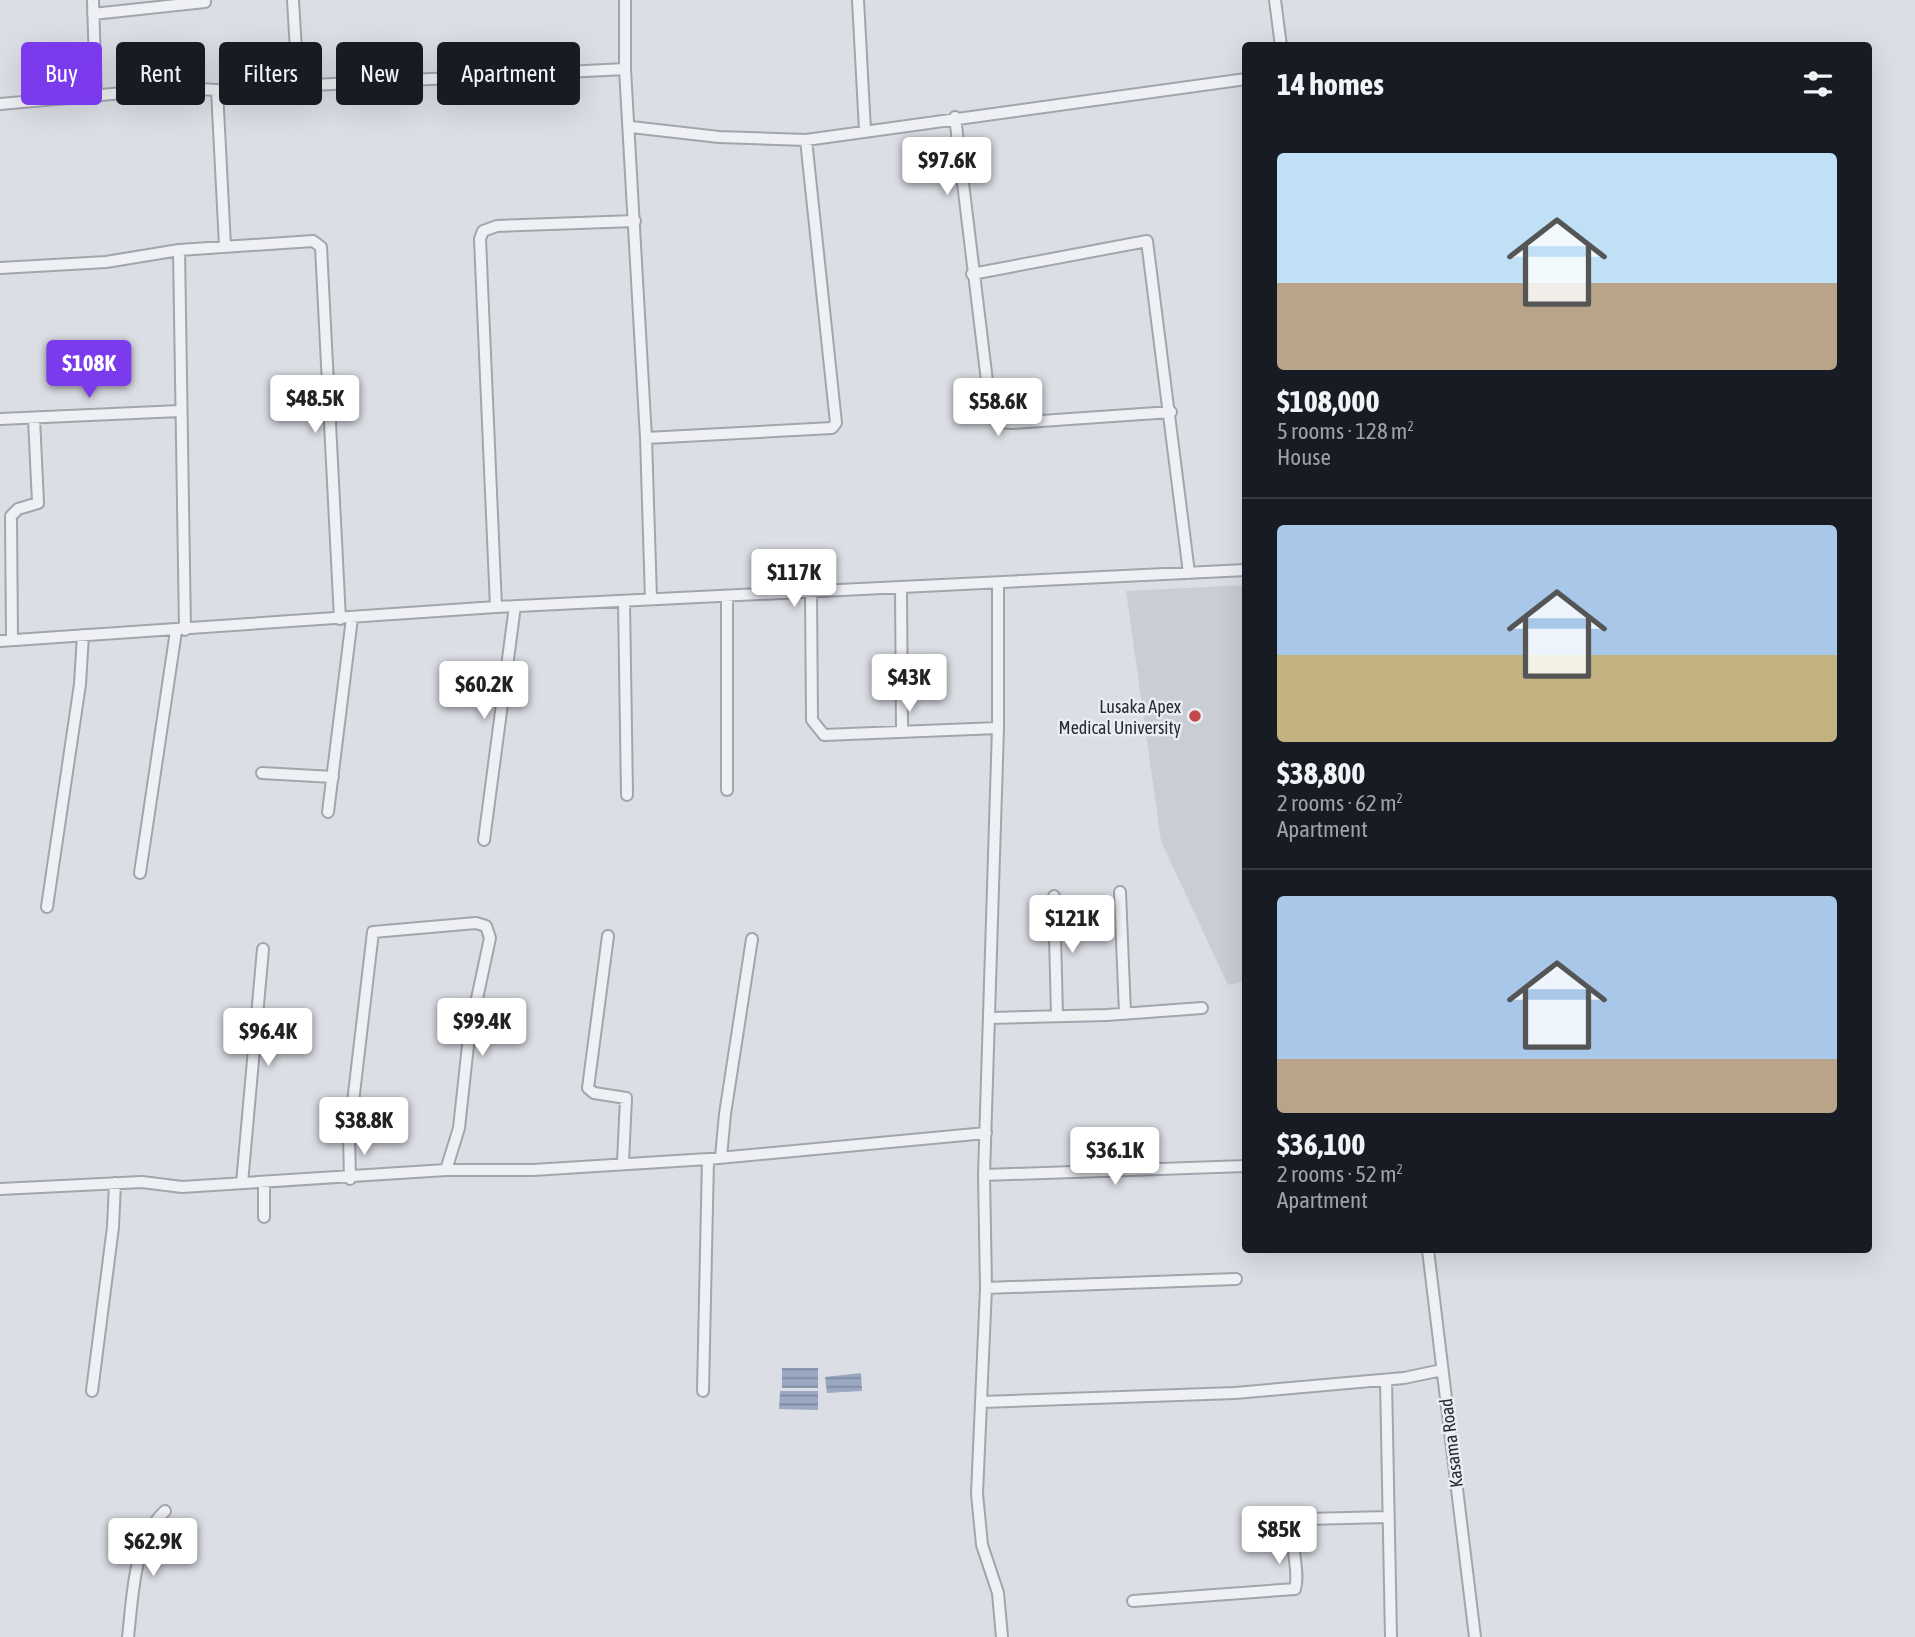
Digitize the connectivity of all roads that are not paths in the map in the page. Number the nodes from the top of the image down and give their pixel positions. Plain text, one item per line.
1 (93, 0) edge
2 (293, 0) edge
3 (625, 0) edge
4 (858, 0) edge
5 (1275, 0) edge
6 (205, 2) dead end
7 (93, 14) junction
8 (94, 42) edge
9 (295, 42) edge
10 (1280, 42) edge
11 (625, 69) junction
12 (1242, 80) edge
13 (322, 84) edge
14 (217, 90) joint
15 (102, 96) edge
16 (21, 102) edge
17 (0, 104) edge
18 (955, 117) junction
19 (631, 127) junction
20 (865, 130) junction
21 (806, 140) junction
22 (635, 222) junction
23 (225, 246) junction
24 (179, 250) junction
25 (0, 268) edge
26 (972, 274) junction
27 (180, 411) junction
28 (1171, 412) junction
29 (34, 418) junction
30 (0, 419) edge
31 (646, 438) junction
32 (1242, 570) edge
33 (1189, 573) junction
34 (998, 584) junction
35 (901, 588) junction
36 (811, 592) junction
37 (727, 596) junction
38 (650, 599) junction
39 (624, 601) junction
40 (515, 606) junction
41 (496, 607) junction
42 (352, 618) junction
43 (340, 619) junction
44 (181, 630) junction
45 (83, 635) junction
46 (12, 640) junction
47 (0, 641) edge
48 (998, 728) junction
49 (902, 730) junction
50 (262, 774) dead end
51 (333, 777) junction
52 (727, 790) dead end
53 (627, 795) dead end
54 (328, 812) dead end
55 (484, 840) dead end
56 (140, 873) dead end
57 (1120, 892) dead end
58 (1054, 896) dead end
59 (47, 906) dead end
60 (608, 936) dead end
61 (752, 939) dead end
62 (263, 949) dead end
63 (1202, 1008) dead end
64 (1125, 1013) junction
65 (1057, 1014) junction
66 (990, 1018) junction
67 (986, 1133) junction
68 (721, 1157) junction
69 (708, 1159) junction
70 (623, 1162) junction
71 (1242, 1166) edge
72 (446, 1170) junction
73 (984, 1175) junction
74 (350, 1179) junction
75 (264, 1182) junction
76 (115, 1183) junction
77 (242, 1183) junction
78 (0, 1189) edge
79 (264, 1217) dead end
80 (1428, 1253) edge
81 (1236, 1279) dead end
82 (986, 1288) junction
83 (1442, 1370) junction
84 (1386, 1380) junction
85 (92, 1391) dead end
86 (703, 1391) dead end
87 (981, 1402) junction
88 (165, 1511) dead end
89 (1387, 1517) junction
90 (1133, 1601) dead end
91 (128, 1637) edge
92 (1002, 1637) edge
93 (1391, 1637) edge
94 (1475, 1637) edge

1 - 7 street
2 - 9 street
3 - 11 street
4 - 20 street
5 - 10 street
6 - 7 street
7 - 8 street
11 - 13 street
11 - 19 street
12 - 18 street
14 - 15 street
14 - 23 street
16 - 17 street
18 - 20 street
18 - 26 street
19 - 21 street
19 - 22 street
20 - 21 street
21 - 31 street
22 - 31 street
22 - 41 street
23 - 24 street
23 - 43 street
24 - 25 street
24 - 27 street
26 - 28 street
26 - 28 street
27 - 29 street
27 - 44 street
28 - 33 street
29 - 30 street
29 - 46 street
31 - 38 street
32 - 33 street
33 - 34 street
34 - 35 street
34 - 48 street
35 - 36 street
35 - 49 street
36 - 37 street
36 - 49 street
37 - 38 street
37 - 52 street
38 - 39 street
39 - 40 street
39 - 53 street
40 - 41 street
40 - 55 street
41 - 42 street
42 - 43 street
42 - 51 street
43 - 44 street
44 - 45 street
44 - 56 street
45 - 46 street
45 - 59 street
46 - 47 street
48 - 49 street
48 - 66 street
50 - 51 street
51 - 54 street
57 - 64 street
58 - 65 street
60 - 70 street
61 - 68 street
62 - 77 street
63 - 64 street
64 - 65 street
65 - 66 street
66 - 67 street
67 - 68 street
67 - 73 street
68 - 69 street
69 - 70 street
69 - 86 street
70 - 72 street
71 - 73 street
72 - 74 street
72 - 74 street
73 - 82 street
74 - 75 street
75 - 77 street
75 - 79 street
76 - 77 street
76 - 78 street
76 - 85 street
80 - 83 street, Kasama Road
81 - 82 street
82 - 87 street
83 - 84 street
83 - 94 street, Kasama Road
84 - 87 street
84 - 89 street
87 - 92 street
88 - 91 street
89 - 90 street
89 - 93 street

